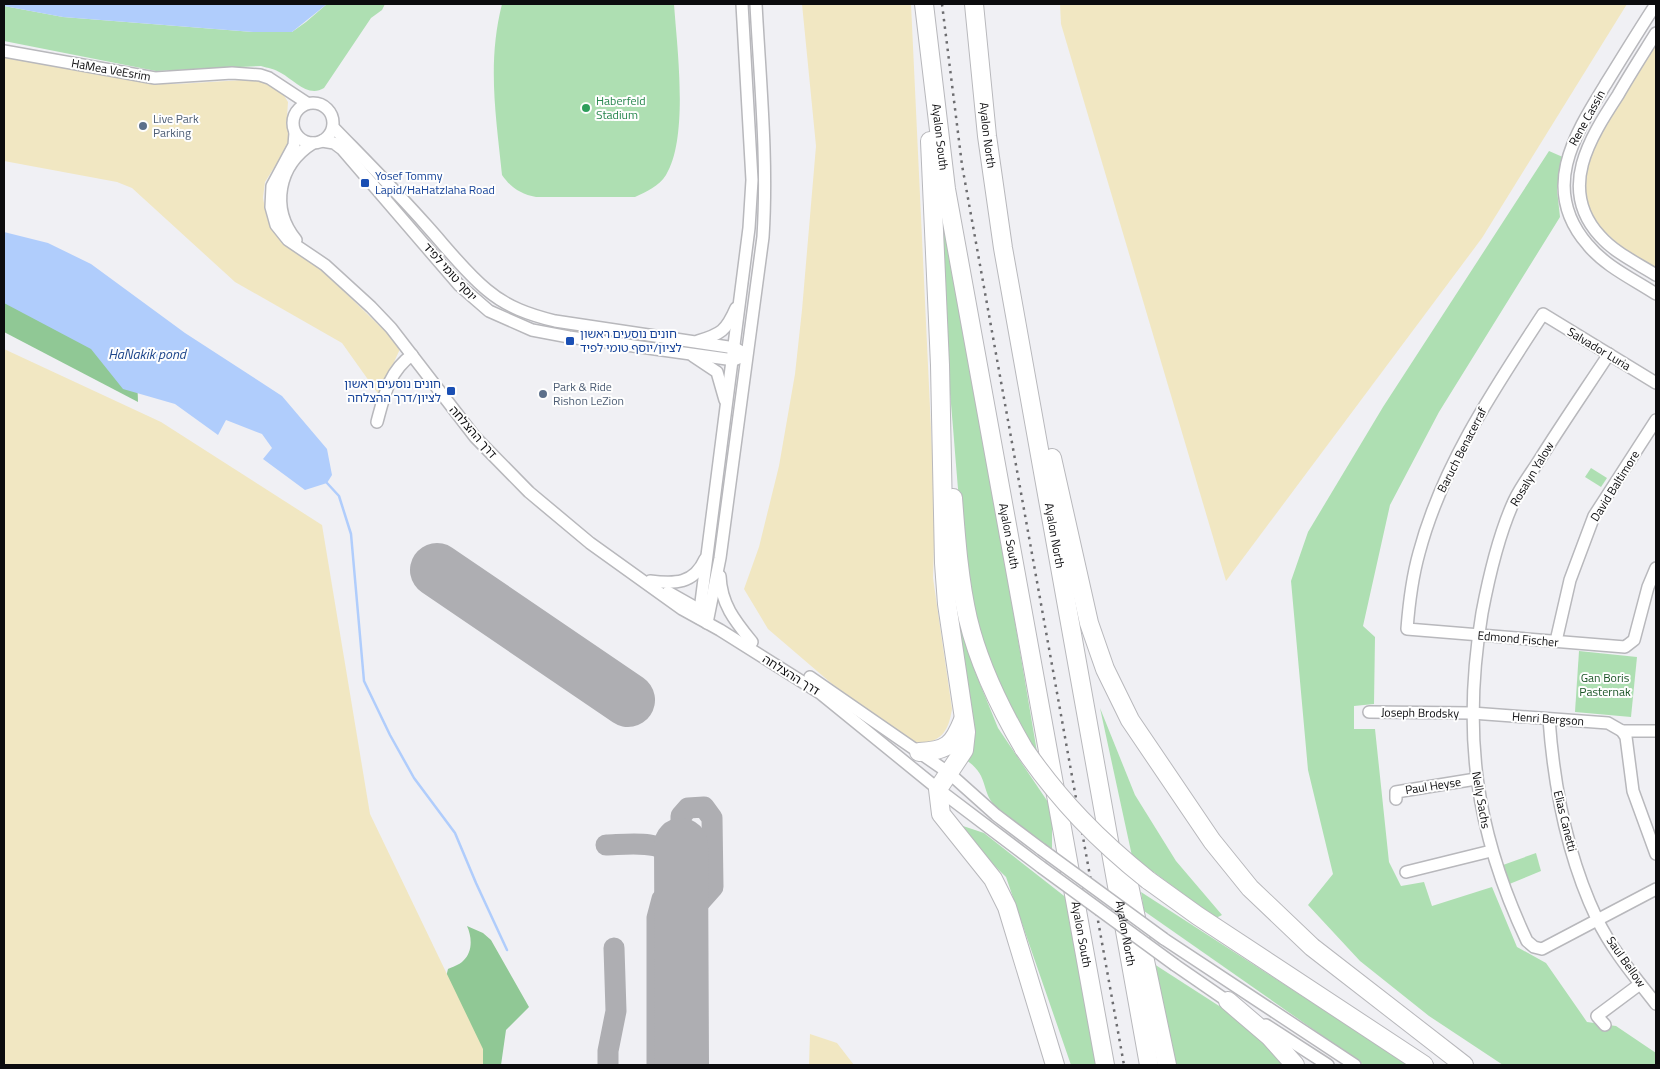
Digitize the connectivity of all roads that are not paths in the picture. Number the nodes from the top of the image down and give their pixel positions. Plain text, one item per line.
1 (742, 4) edge
2 (756, 4) edge
3 (924, 4) edge
4 (974, 4) edge
5 (1656, 4) edge
6 (1656, 33) edge
7 (928, 45) junction
8 (4, 50) edge
9 (278, 83) junction
10 (307, 103) junction
11 (294, 114) junction
12 (333, 128) junction
13 (296, 133) junction
14 (318, 142) junction
15 (1003, 248) junction
16 (306, 251) junction
17 (1656, 275) edge
18 (1656, 294) edge
19 (740, 300) junction
20 (1543, 314) joint
21 (695, 342) junction
22 (689, 354) junction
23 (734, 354) junction
24 (1609, 354) junction
25 (412, 355) junction
26 (748, 355) junction
27 (940, 366) junction
28 (1656, 383) edge
29 (727, 410) junction
30 (1656, 420) edge
31 (377, 422) dead end
32 (709, 550) junction
33 (610, 558) junction
34 (720, 558) junction
35 (1656, 568) edge
36 (650, 581) junction
37 (1652, 588) edge
38 (703, 616) junction
39 (1407, 629) joint
40 (1479, 636) junction
41 (752, 642) junction
42 (1556, 642) junction
43 (1078, 668) junction
44 (1369, 712) dead end
45 (1472, 713) junction
46 (964, 717) junction
47 (1549, 719) junction
48 (1622, 731) junction
49 (1656, 731) edge
50 (919, 752) junction
51 (949, 773) junction
52 (1476, 779) junction
53 (938, 789) junction
54 (1396, 799) dead end
55 (1651, 824) edge
56 (1491, 851) junction
57 (1656, 854) edge
58 (1406, 872) dead end
59 (1656, 889) edge
60 (1597, 919) junction
61 (1640, 984) junction
62 (1228, 1001) junction
63 (1656, 1004) edge
64 (1605, 1025) dead end
65 (1055, 1065) edge
66 (1105, 1065) edge
67 (1149, 1065) edge
68 (1167, 1065) edge
69 (1295, 1065) edge
70 (1328, 1065) edge
71 (1355, 1065) edge
72 (1424, 1065) edge
73 (1464, 1065) edge

1 - 19 street
2 - 26 street
3 - 7 highway, Ayalon South
4 - 15 highway, Ayalon North
5 - 18 street, Rene Cassin
6 - 17 street, Rene Cassin
7 - 27 highway
7 - 66 highway, Ayalon South
8 - 9 street, HaMea VeEsrim
9 - 10 street, HaMea VeEsrim
9 - 11 street
10 - 11 street
10 - 12 street
11 - 13 street
12 - 14 street
12 - 21 street, יוסף טומי לפיד
13 - 14 street
13 - 16 street, דרך ההצלחה
14 - 16 street, דרך ההצלחה
14 - 22 street, יוסף טומי לפיד
15 - 43 highway, Ayalon North
15 - 73 highway
16 - 25 street, דרך ההצלחה
19 - 21 street
19 - 23 street
20 - 24 street, Salvador Luria
20 - 39 street, Baruch Benacerraf
21 - 23 street, יוסף טומי לפיד
22 - 23 street, יוסף טומי לפיד
22 - 29 street
23 - 26 street, יוסף טומי לפיד
23 - 29 street
24 - 28 street, Salvador Luria
24 - 40 street, Rosalyn Yalow
25 - 31 street
25 - 33 street, דרך ההצלחה
26 - 34 street
27 - 46 highway
27 - 72 highway, bridge
29 - 32 street
30 - 42 street, David Baltimore
32 - 36 street
32 - 38 street
33 - 36 street, דרך ההצלחה
33 - 38 street, דרך ההצלחה
34 - 38 street
34 - 41 street
35 - 37 street
36 - 38 street, דרך ההצלחה
37 - 42 street, Edmond Fischer
38 - 41 street, דרך ההצלחה
38 - 53 street, דרך ההצלחה
39 - 40 street, Edmond Fischer
40 - 42 street, Edmond Fischer
40 - 45 street, Nelly Sachs
41 - 50 street, דרך ההצלחה
43 - 67 highway, Ayalon North
43 - 68 highway
44 - 45 street, Joseph Brodsky
45 - 47 street, Henri Bergson
45 - 52 street, Nelly Sachs
46 - 50 highway
46 - 51 highway
47 - 48 street, Henri Bergson
47 - 60 street, Elias Canetti
48 - 49 street
48 - 55 street
50 - 51 street, דרך ההצלחה
51 - 53 highway
51 - 71 street, דרך ההצלחה, bridge
52 - 54 street, Paul Heyse
52 - 56 street, Nelly Sachs
53 - 62 street, דרך ההצלחה, bridge
53 - 65 highway
55 - 57 street
56 - 58 street
56 - 60 street, Nelly Sachs
59 - 60 street
60 - 61 street, Saul Bellow
61 - 63 street, Saul Bellow
61 - 64 street
62 - 69 highway
62 - 70 street, דרך ההצלחה

